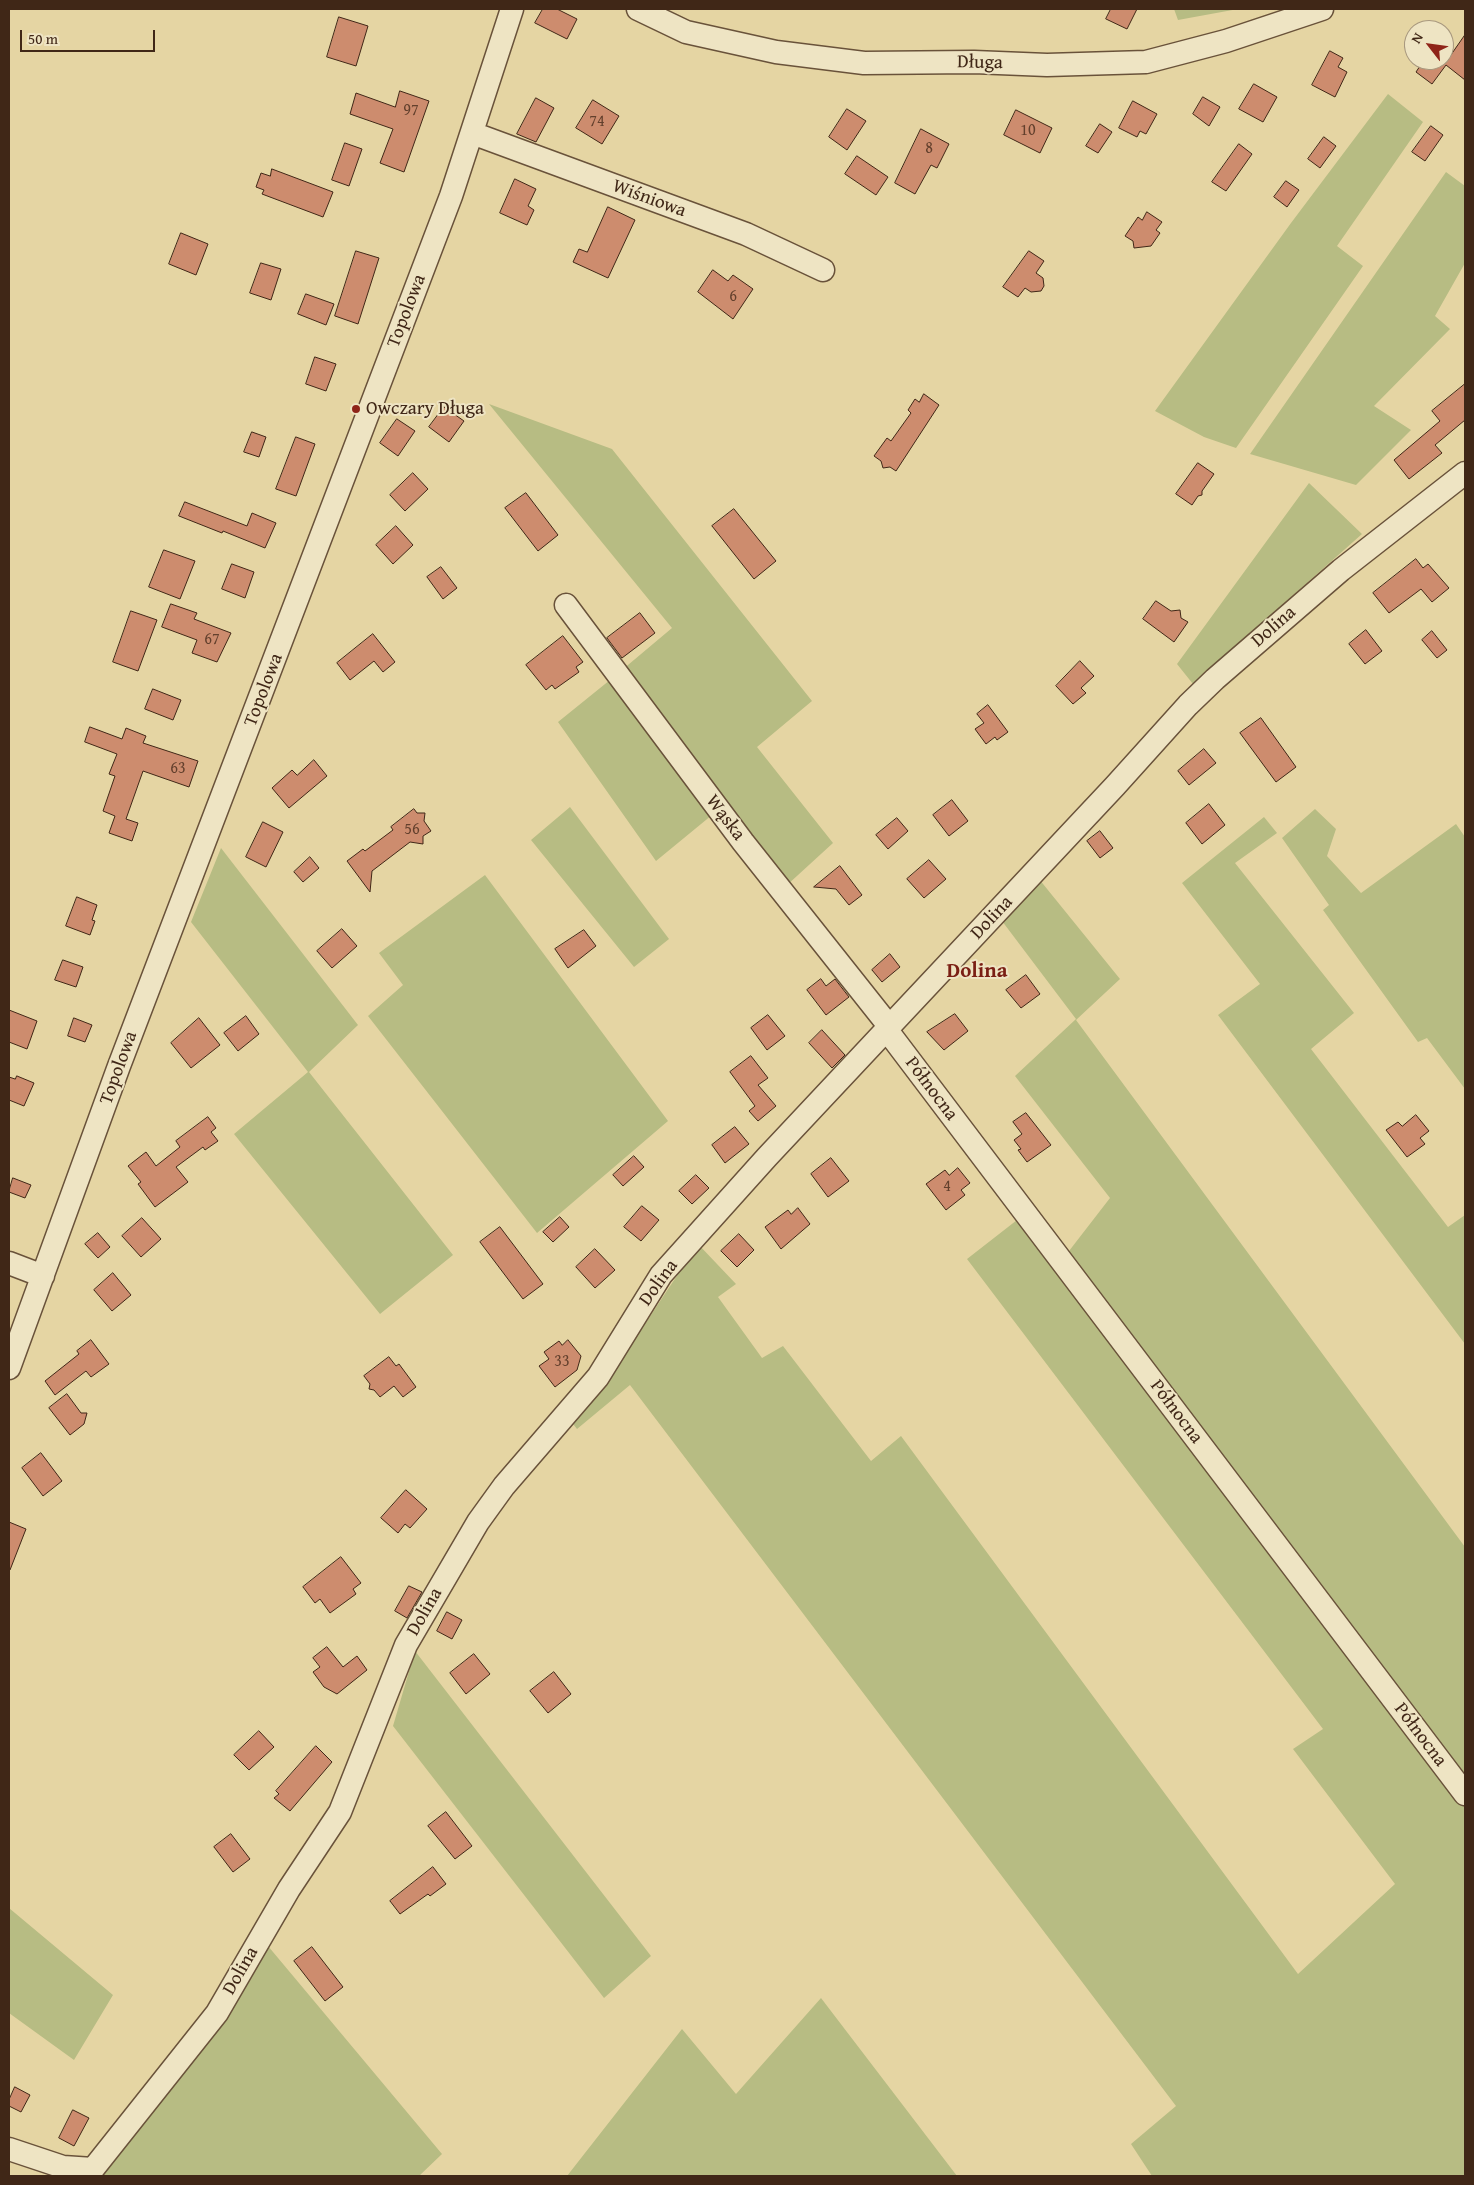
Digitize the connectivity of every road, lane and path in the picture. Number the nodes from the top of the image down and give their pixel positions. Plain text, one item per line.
1 (512, 9) edge
2 (638, 9) edge
3 (1322, 9) edge
4 (472, 133) junction
5 (823, 270) dead end
6 (1465, 473) edge
7 (566, 606) dead end
8 (888, 1027) junction
9 (9, 1263) edge
10 (43, 1276) junction
11 (9, 1368) edge
12 (1465, 1794) edge
13 (9, 2149) edge

1 - 4 street, Topolowa
2 - 3 street, Długa
4 - 5 street, Wiśniowa
4 - 10 street, Topolowa
6 - 8 street, Dolina
7 - 8 street, Wąska
8 - 12 street, Północna
8 - 13 street, Dolina
9 - 10 street
10 - 11 street, Topolowa

